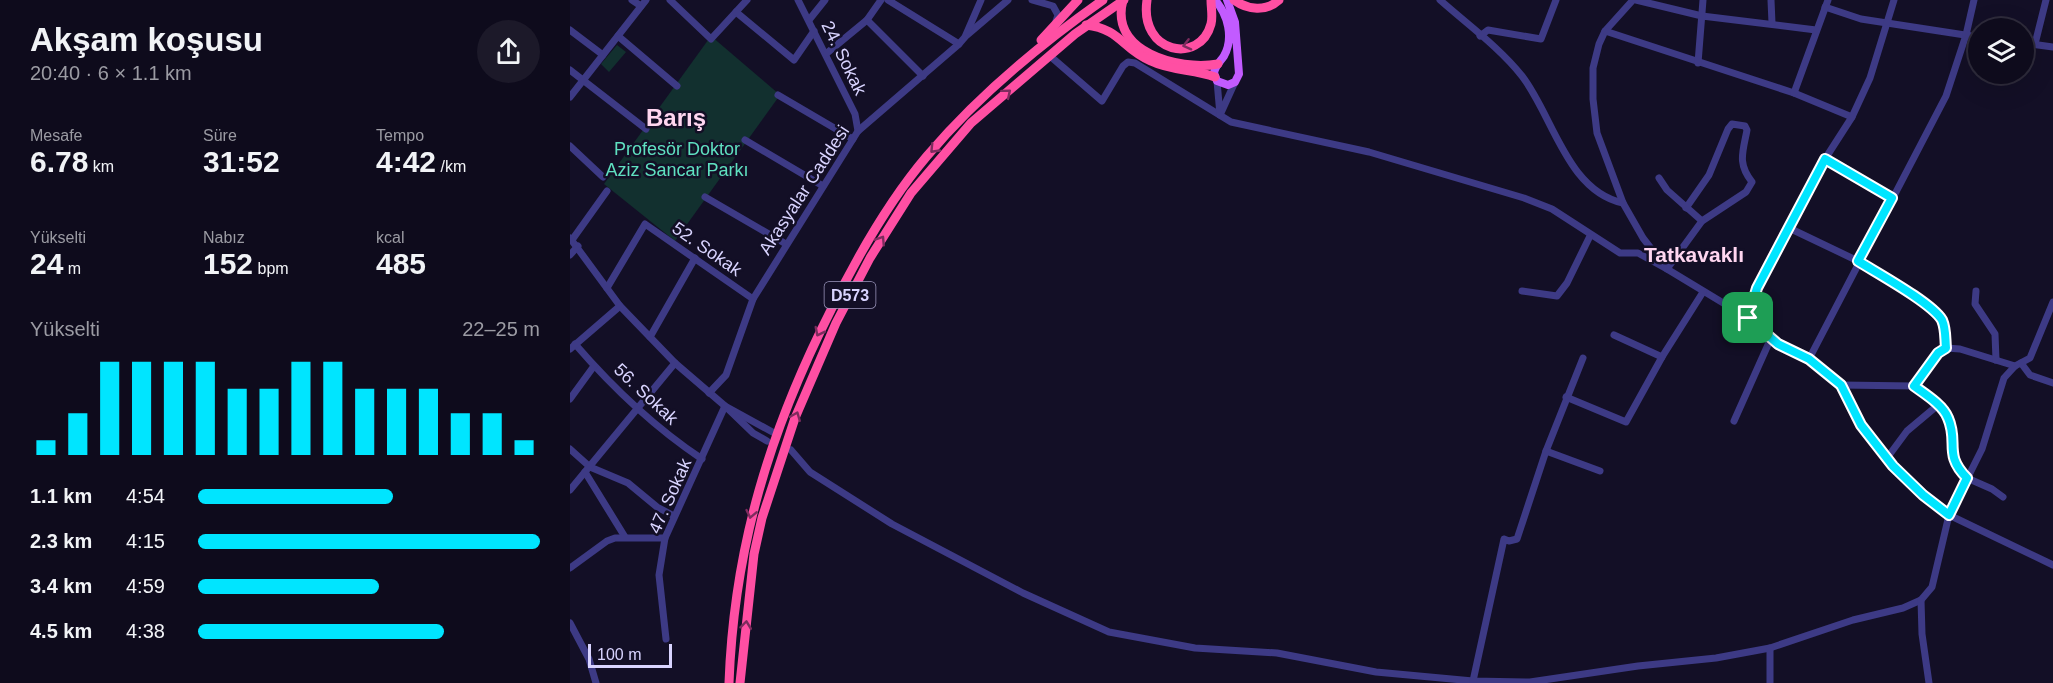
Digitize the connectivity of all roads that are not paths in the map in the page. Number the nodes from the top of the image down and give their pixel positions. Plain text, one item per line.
1 (633, 0) edge
2 (670, 0) edge
3 (747, 0) edge
4 (798, 0) edge
5 (825, 0) edge
6 (881, 0) edge
7 (888, 0) edge
8 (981, 0) edge
9 (1008, 0) edge
10 (1032, 0) edge
11 (1078, 0) edge
12 (1103, 0) edge
13 (1123, 0) edge
14 (1147, 0) edge
15 (1213, 0) edge
16 (1227, 0) edge
17 (1234, 0) edge
18 (1279, 0) edge
19 (1440, 0) edge
20 (1556, 0) edge
21 (1622, 0) edge
22 (1703, 0) edge
23 (1771, 0) edge
24 (1894, 0) edge
25 (1974, 0) edge
26 (2046, 0) edge
27 (1633, 1) edge
28 (644, 3) edge
29 (1826, 3) edge
30 (736, 12) junction
31 (1702, 16) junction
32 (809, 20) junction
33 (867, 20) junction
34 (1772, 23) junction
35 (1888, 24) junction
36 (1086, 25) junction
37 (1054, 27) junction
38 (570, 30) edge
39 (1816, 30) junction
40 (814, 31) junction
41 (1605, 32) junction
42 (1966, 35) junction
43 (618, 36) junction
44 (1480, 36) junction
45 (965, 37) junction
46 (959, 44) junction
47 (2035, 44) joint
48 (2053, 47) edge
49 (827, 53) junction
50 (603, 55) junction
51 (1050, 56) junction
52 (1218, 63) junction
53 (1698, 63) junction
54 (1238, 66) junction
55 (570, 70) edge
56 (923, 76) junction
57 (1006, 76) junction
58 (1216, 79) junction
59 (583, 80) junction
60 (1235, 82) junction
61 (677, 86) dead end
62 (1794, 93) junction
63 (778, 95) dead end
64 (570, 97) edge
65 (1220, 115) junction
66 (1852, 117) junction
67 (646, 129) dead end
68 (858, 131) junction
69 (745, 140) dead end
70 (853, 140) junction
71 (570, 146) edge
72 (1825, 159) junction
73 (603, 177) dead end
74 (1659, 178) dead end
75 (823, 186) junction
76 (607, 191) dead end
77 (705, 196) dead end
78 (1892, 198) junction
79 (1623, 203) junction
80 (1686, 208) junction
81 (1702, 221) junction
82 (1789, 228) junction
83 (1590, 236) junction
84 (571, 239) edge
85 (786, 244) junction
86 (578, 246) junction
87 (570, 255) edge
88 (695, 258) junction
89 (1858, 261) junction
90 (1667, 269) junction
91 (607, 288) junction
92 (1522, 291) dead end
93 (1976, 291) dead end
94 (1703, 292) junction
95 (753, 299) junction
96 (2053, 302) edge
97 (620, 306) junction
98 (1748, 318) junction
99 (1614, 335) dead end
100 (650, 338) junction
101 (1772, 338) junction
102 (573, 346) edge
103 (1946, 348) junction
104 (1662, 357) junction
105 (1583, 358) dead end
106 (1809, 359) junction
107 (1996, 360) junction
108 (675, 363) junction
109 (2018, 364) junction
110 (594, 366) junction
111 (2053, 383) edge
112 (1841, 385) junction
113 (1914, 386) junction
114 (709, 393) junction
115 (1566, 397) junction
116 (570, 399) edge
117 (725, 405) junction
118 (1938, 405) junction
119 (636, 408) junction
120 (1734, 421) dead end
121 (776, 434) junction
122 (767, 441) dead end
123 (570, 449) edge
124 (791, 450) dead end
125 (1546, 451) junction
126 (1887, 458) junction
127 (702, 459) junction
128 (587, 470) junction
129 (1600, 471) dead end
130 (1967, 478) junction
131 (570, 490) edge
132 (2003, 497) dead end
133 (1949, 515) junction
134 (674, 516) junction
135 (625, 537) junction
136 (665, 538) junction
137 (2053, 565) edge
138 (570, 568) edge
139 (1921, 600) junction
140 (570, 623) edge
141 (666, 639) dead end
142 (1770, 648) junction
143 (1473, 681) junction
144 (596, 683) edge
145 (729, 683) edge
146 (740, 683) edge
147 (1770, 683) edge
148 (1929, 683) edge

1 - 28 street
2 - 30 street
3 - 30 street
4 - 32 street, 24. Sokak
5 - 32 street
6 - 33 street
7 - 46 street
8 - 45 street, Akasyalar Caddesi
9 - 45 street
10 - 37 street
11 - 37 highway
12 - 57 highway, D573
13 - 36 highway, D573
13 - 52 highway
15 -> 14 highway
15 - 52 main road
16 - 54 main road
17 - 18 highway
19 - 44 street
20 - 44 street
21 - 27 street
22 - 31 street
23 - 34 street
24 - 35 street
25 - 42 street
26 - 47 street
27 - 31 street
27 - 41 street
28 - 43 street
29 - 35 street
29 - 39 street
30 - 40 street
31 - 34 street
31 - 53 street
32 - 40 street, 24. Sokak
33 - 49 street
33 - 56 street
34 - 39 street
35 - 42 street
35 - 66 street
36 - 51 highway, D573
36 - 58 highway
37 - 57 highway
38 - 50 street
39 - 62 street
40 - 49 street, 24. Sokak
41 - 53 street
41 - 79 street
42 - 78 street
43 - 50 street
43 - 61 street
44 - 79 street
45 - 46 street, Akasyalar Caddesi
46 - 56 street, Akasyalar Caddesi
47 - 48 street
49 - 68 street, 24. Sokak
50 - 59 street
51 - 65 street
146 -> 51 highway, D573
52 - 54 main road
52 - 58 main road
53 - 62 street
54 - 60 main road
55 - 59 street
56 - 68 street, Akasyalar Caddesi
57 -> 121 highway, D573
58 - 60 main road
58 - 65 street
59 - 64 street
59 - 67 street
60 - 65 street
62 - 66 street
63 - 70 street
65 - 83 street
66 - 72 street
68 - 70 street, Akasyalar Caddesi
69 - 75 street
70 - 75 street, Akasyalar Caddesi
71 - 73 street
72 - 78 street
72 - 82 street
74 - 80 street
75 - 85 street, Akasyalar Caddesi
76 - 84 street
77 - 85 street
78 - 89 street
79 - 90 street
80 - 81 street
80 - 81 street
81 - 90 street
82 - 89 street
82 - 98 street
83 - 90 street
83 - 92 street
84 - 86 street
85 - 95 street, Akasyalar Caddesi
86 - 87 street
86 - 91 street
88 - 91 street, 52. Sokak
88 - 95 street, 52. Sokak
88 - 100 street
89 - 103 street
89 - 106 street
90 - 94 street
91 - 97 street
93 - 107 street
94 - 98 street
94 - 104 street
95 - 114 street, Akasyalar Caddesi
96 - 109 street
97 - 100 street
97 - 102 street
98 - 101 street
99 - 104 street
100 - 108 street
101 - 106 street
101 - 120 street
102 - 110 street, 56. Sokak
103 - 107 street
103 - 113 street
104 - 115 street
105 - 115 street
106 - 112 street
107 - 109 street
108 - 114 street
108 - 119 street
109 - 111 street
109 - 130 street
110 - 116 street
110 - 119 street, 56. Sokak
112 - 113 street
112 - 126 street
113 - 118 street
114 - 117 street
115 - 125 street
117 - 121 street
117 - 122 street
117 - 127 street, 47. Sokak
118 - 126 street
118 - 130 street
119 - 127 street, 56. Sokak
119 - 128 street
121 -> 145 highway, D573
123 - 128 street
124 - 143 street
125 - 129 street
125 - 143 street
126 - 133 street
127 - 134 street, 47. Sokak
128 - 131 street
128 - 134 street
128 - 135 street
130 - 132 street
130 - 133 street
133 - 137 street
133 - 139 street
134 - 136 street, 47. Sokak
135 - 136 street
135 - 138 street
136 - 141 street, 47. Sokak
139 - 142 street
139 - 148 street
140 - 144 street
142 - 143 street
142 - 147 street

